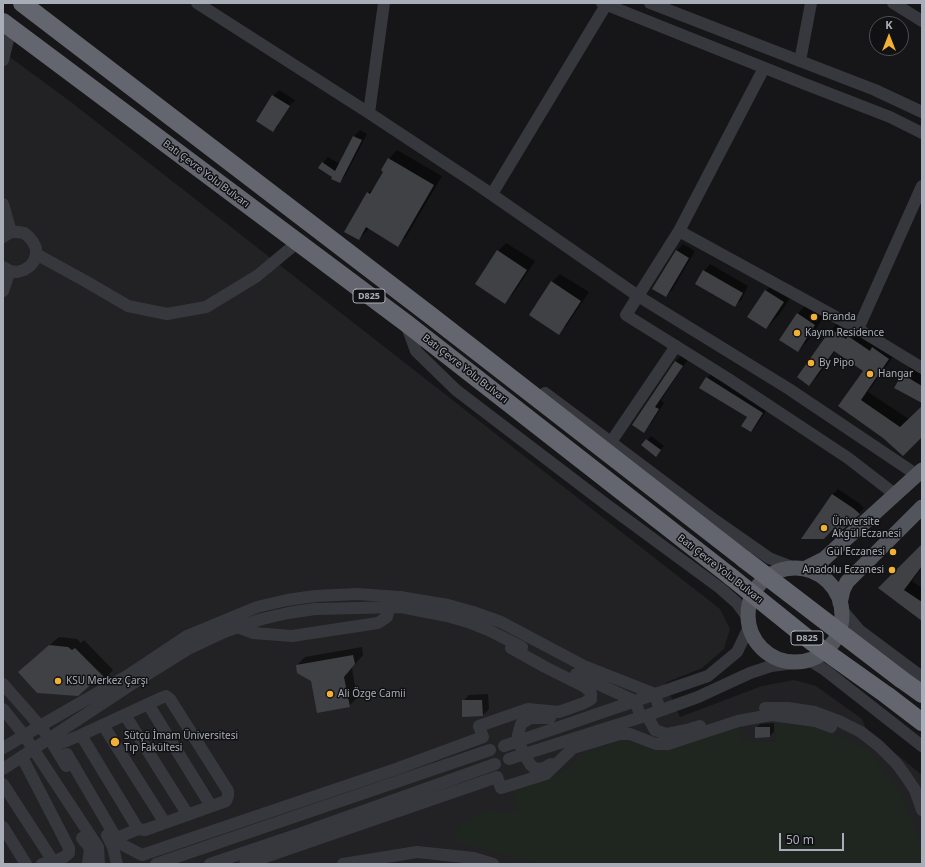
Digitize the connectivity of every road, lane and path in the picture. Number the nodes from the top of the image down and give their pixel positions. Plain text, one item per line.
1 (22, 3) edge
2 (197, 3) edge
3 (384, 3) edge
4 (650, 3) edge
5 (811, 3) edge
6 (893, 3) edge
7 (604, 4) edge
8 (922, 21) edge
9 (7, 25) edge
10 (3, 60) edge
11 (800, 61) junction
12 (764, 68) junction
13 (922, 112) edge
14 (369, 113) junction
15 (922, 133) edge
16 (922, 186) edge
17 (492, 194) junction
18 (3, 204) edge
19 (679, 231) junction
20 (7, 234) edge
21 (298, 242) junction
22 (36, 254) junction
23 (7, 269) edge
24 (3, 291) edge
25 (638, 296) junction
26 (430, 315) junction
27 (406, 323) junction
28 (858, 329) junction
29 (676, 346) junction
30 (922, 368) edge
31 (611, 442) junction
32 (920, 473) edge
33 (896, 495) junction
34 (921, 510) edge
35 (800, 569) junction
36 (391, 602) junction
37 (841, 606) junction
38 (748, 623) junction
39 (237, 627) junction
40 (511, 648) dead end
41 (805, 661) junction
42 (922, 677) edge
43 (3, 684) edge
44 (655, 694) junction
45 (922, 694) edge
46 (635, 701) junction
47 (148, 704) junction
48 (3, 709) edge
49 (660, 711) junction
50 (124, 715) junction
51 (644, 716) junction
52 (575, 722) junction
53 (922, 722) edge
54 (103, 725) junction
55 (40, 726) junction
56 (831, 727) dead end
57 (24, 735) junction
58 (81, 735) junction
59 (578, 737) junction
60 (518, 741) junction
61 (52, 742) junction
62 (504, 746) dead end
63 (922, 746) edge
64 (3, 748) edge
65 (34, 750) junction
66 (490, 750) dead end
67 (67, 754) dead end
68 (524, 754) junction
69 (22, 757) junction
70 (509, 759) dead end
71 (495, 764) dead end
72 (3, 769) edge
73 (3, 784) edge
74 (211, 806) junction
75 (922, 810) edge
76 (188, 815) junction
77 (165, 823) junction
78 (3, 827) edge
79 (138, 829) junction
80 (81, 836) dead end
81 (113, 840) junction
82 (47, 863) edge
83 (26, 864) edge
84 (88, 864) edge
85 (99, 864) edge
86 (117, 864) edge
87 (156, 864) edge
88 (210, 864) edge
89 (245, 864) edge
90 (343, 864) edge
91 (493, 864) edge

1 - 26 highway, D825
2 - 14 street
3 - 14 street
4 - 11 street
5 - 11 street
6 - 8 street
7 - 12 street
7 - 17 street
9 - 10 street
9 - 21 highway, Batı Çevre Yolu Bulvarı / D825
11 - 13 street
12 - 15 street
12 - 19 street
14 - 17 street
16 - 28 street
17 - 25 street
18 - 20 street
19 - 25 street
19 - 28 street
20 - 22 street
21 - 22 street
21 - 27 highway, Batı Çevre Yolu Bulvarı / D825
22 - 23 street
23 - 24 street
25 - 29 street
25 - 32 street
26 - 31 street
26 - 45 highway, D825, bridge
27 - 38 street
27 - 53 highway, Batı Çevre Yolu Bulvarı / D825, bridge
28 - 30 street
29 - 31 street
29 - 33 street
31 - 35 street
32 - 33 main road
33 - 35 main road
34 - 37 main road
35 - 37 main road
35 - 38 main road
36 - 39 street
36 - 39 street
36 - 44 street
36 - 46 street
36 - 55 street
37 - 41 main road
37 - 42 street
38 - 41 main road
38 - 44 street
39 - 61 street
40 - 81 street
41 - 49 street
41 - 63 street
43 - 55 street
44 - 46 street
44 - 49 street
46 - 51 street
46 - 52 street
47 - 50 street
47 - 74 street
47 - 74 street
48 - 57 street
49 - 51 street
50 - 54 street
50 - 76 street
51 - 59 street
51 - 75 street
52 - 60 street
52 - 60 street
54 - 58 street
54 - 77 street
55 - 57 street
55 - 61 street
56 - 89 street
57 - 64 street
57 - 65 street
58 - 61 street
58 - 79 street
59 - 68 street
59 - 68 street
60 - 62 street
60 - 68 street
61 - 65 street
61 - 81 street
65 - 69 street
65 - 85 street
66 - 87 street
67 - 81 street
68 - 70 street
69 - 72 street
69 - 82 street
71 - 88 street
73 - 82 street
74 - 76 street
76 - 77 street
77 - 79 street
78 - 83 street
79 - 81 street
80 - 84 street
81 - 86 street
90 - 91 street

